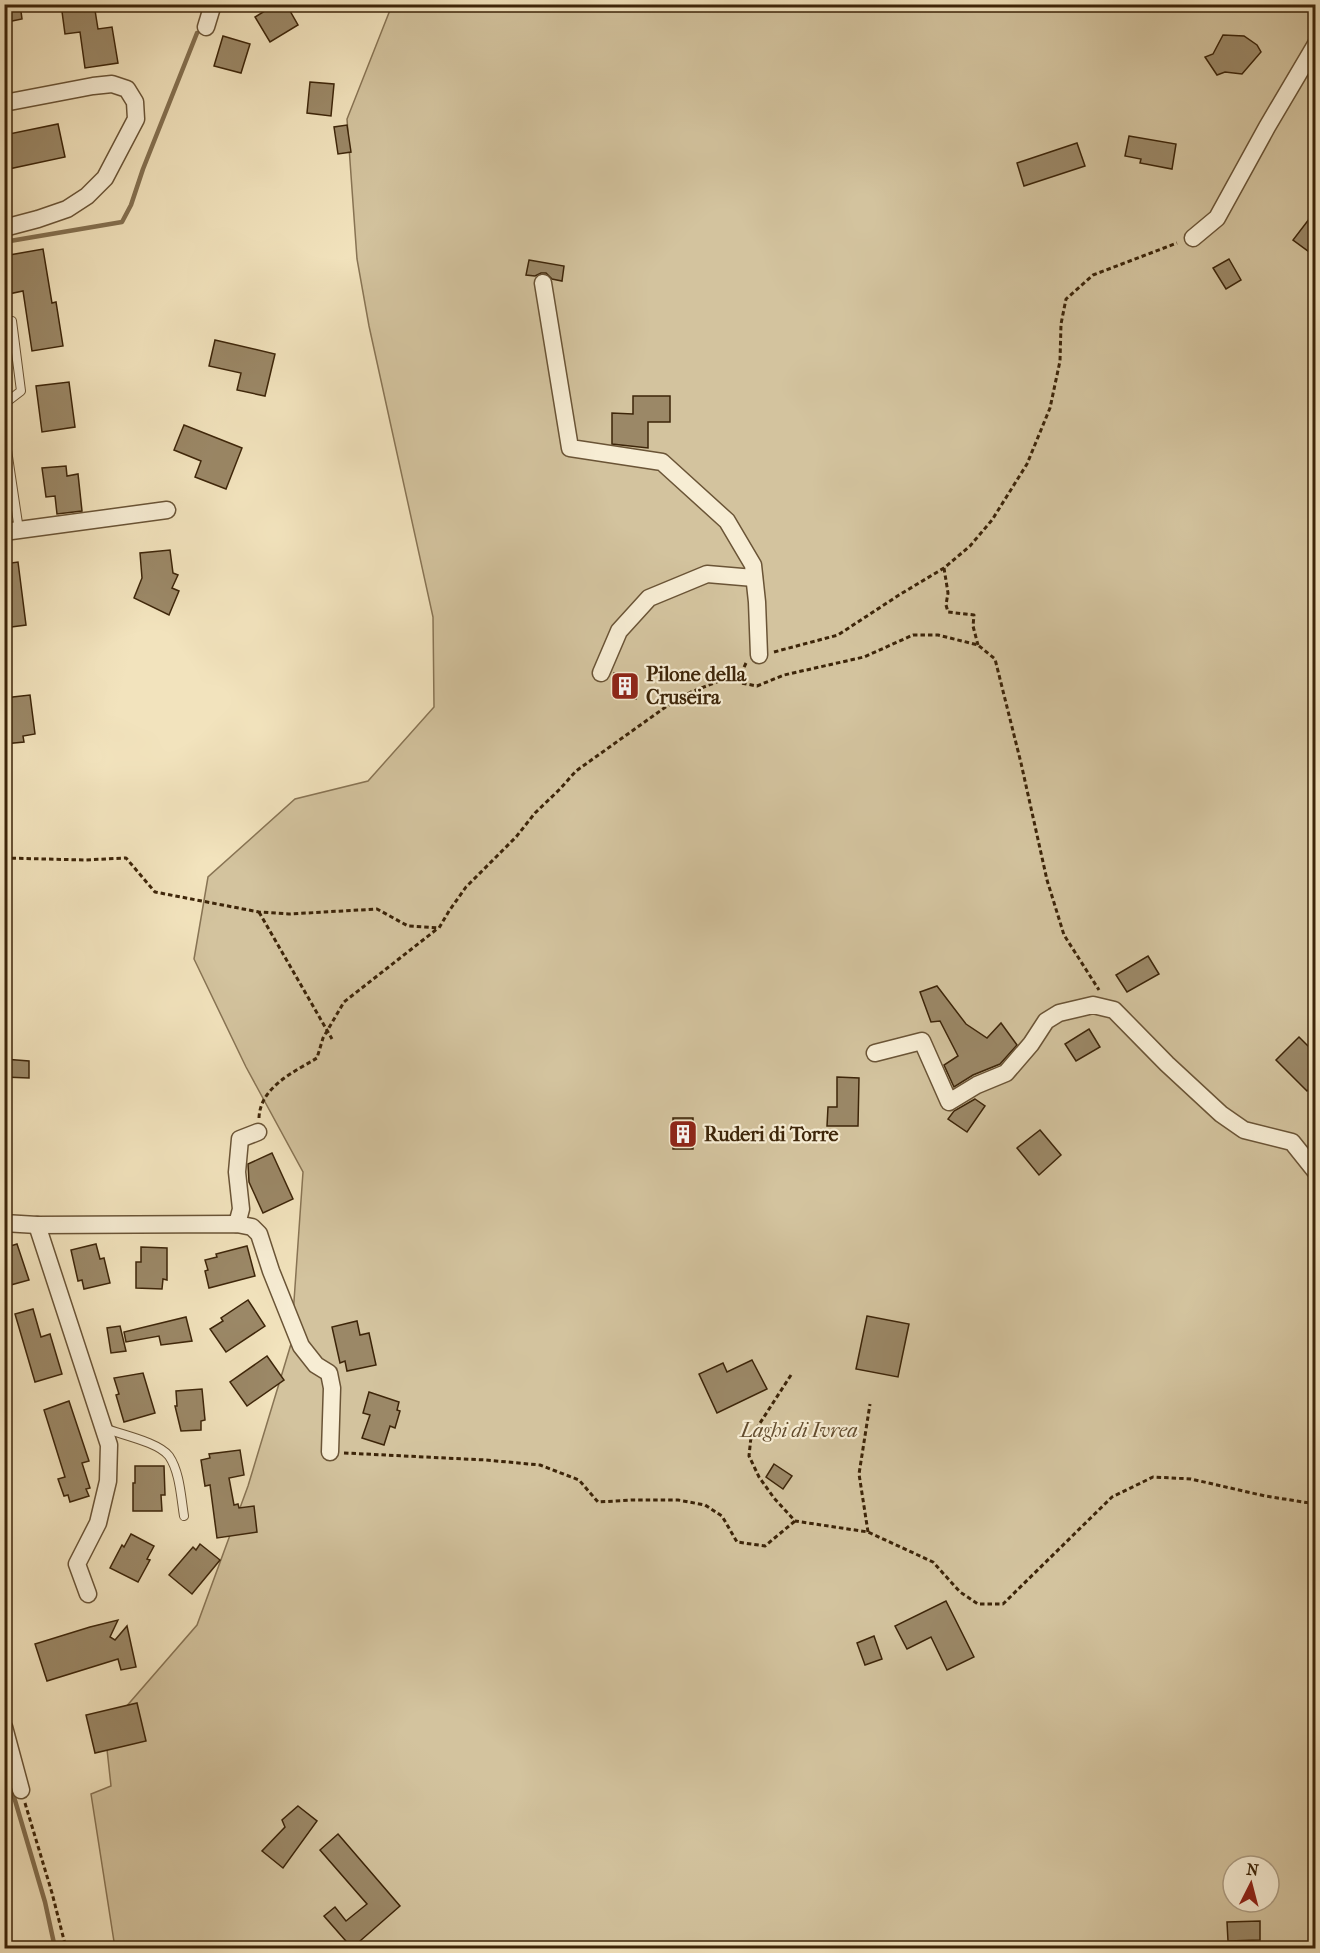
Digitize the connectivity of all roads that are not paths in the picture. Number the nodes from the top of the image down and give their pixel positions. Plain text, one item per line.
1 (213, 4) edge
2 (206, 27) dead end
3 (1316, 44) edge
4 (4, 103) edge
5 (4, 228) edge
6 (1193, 238) road end
7 (543, 283) dead end
8 (4, 322) edge
9 (4, 404) edge
10 (4, 430) edge
11 (166, 510) dead end
12 (12, 531) edge
13 (754, 578) junction
14 (759, 655) road end
15 (601, 673) dead end
16 (875, 1053) dead end
17 (258, 1132) road end
18 (1316, 1172) edge
19 (4, 1223) edge
20 (237, 1224) junction
21 (38, 1225) junction
22 (104, 1428) junction
23 (330, 1452) road end
24 (184, 1516) dead end
25 (88, 1594) dead end
26 (4, 1727) edge
27 (21, 1790) road end

1 - 2 street
3 - 6 street
4 - 5 street
7 - 13 street
8 - 9 lane
10 - 12 lane
11 - 12 street
13 - 14 street
13 - 15 street
16 - 18 street
17 - 20 street
19 - 21 street
20 - 21 street
20 - 23 street
21 - 22 street
22 - 24 lane
22 - 25 street
26 - 27 street

